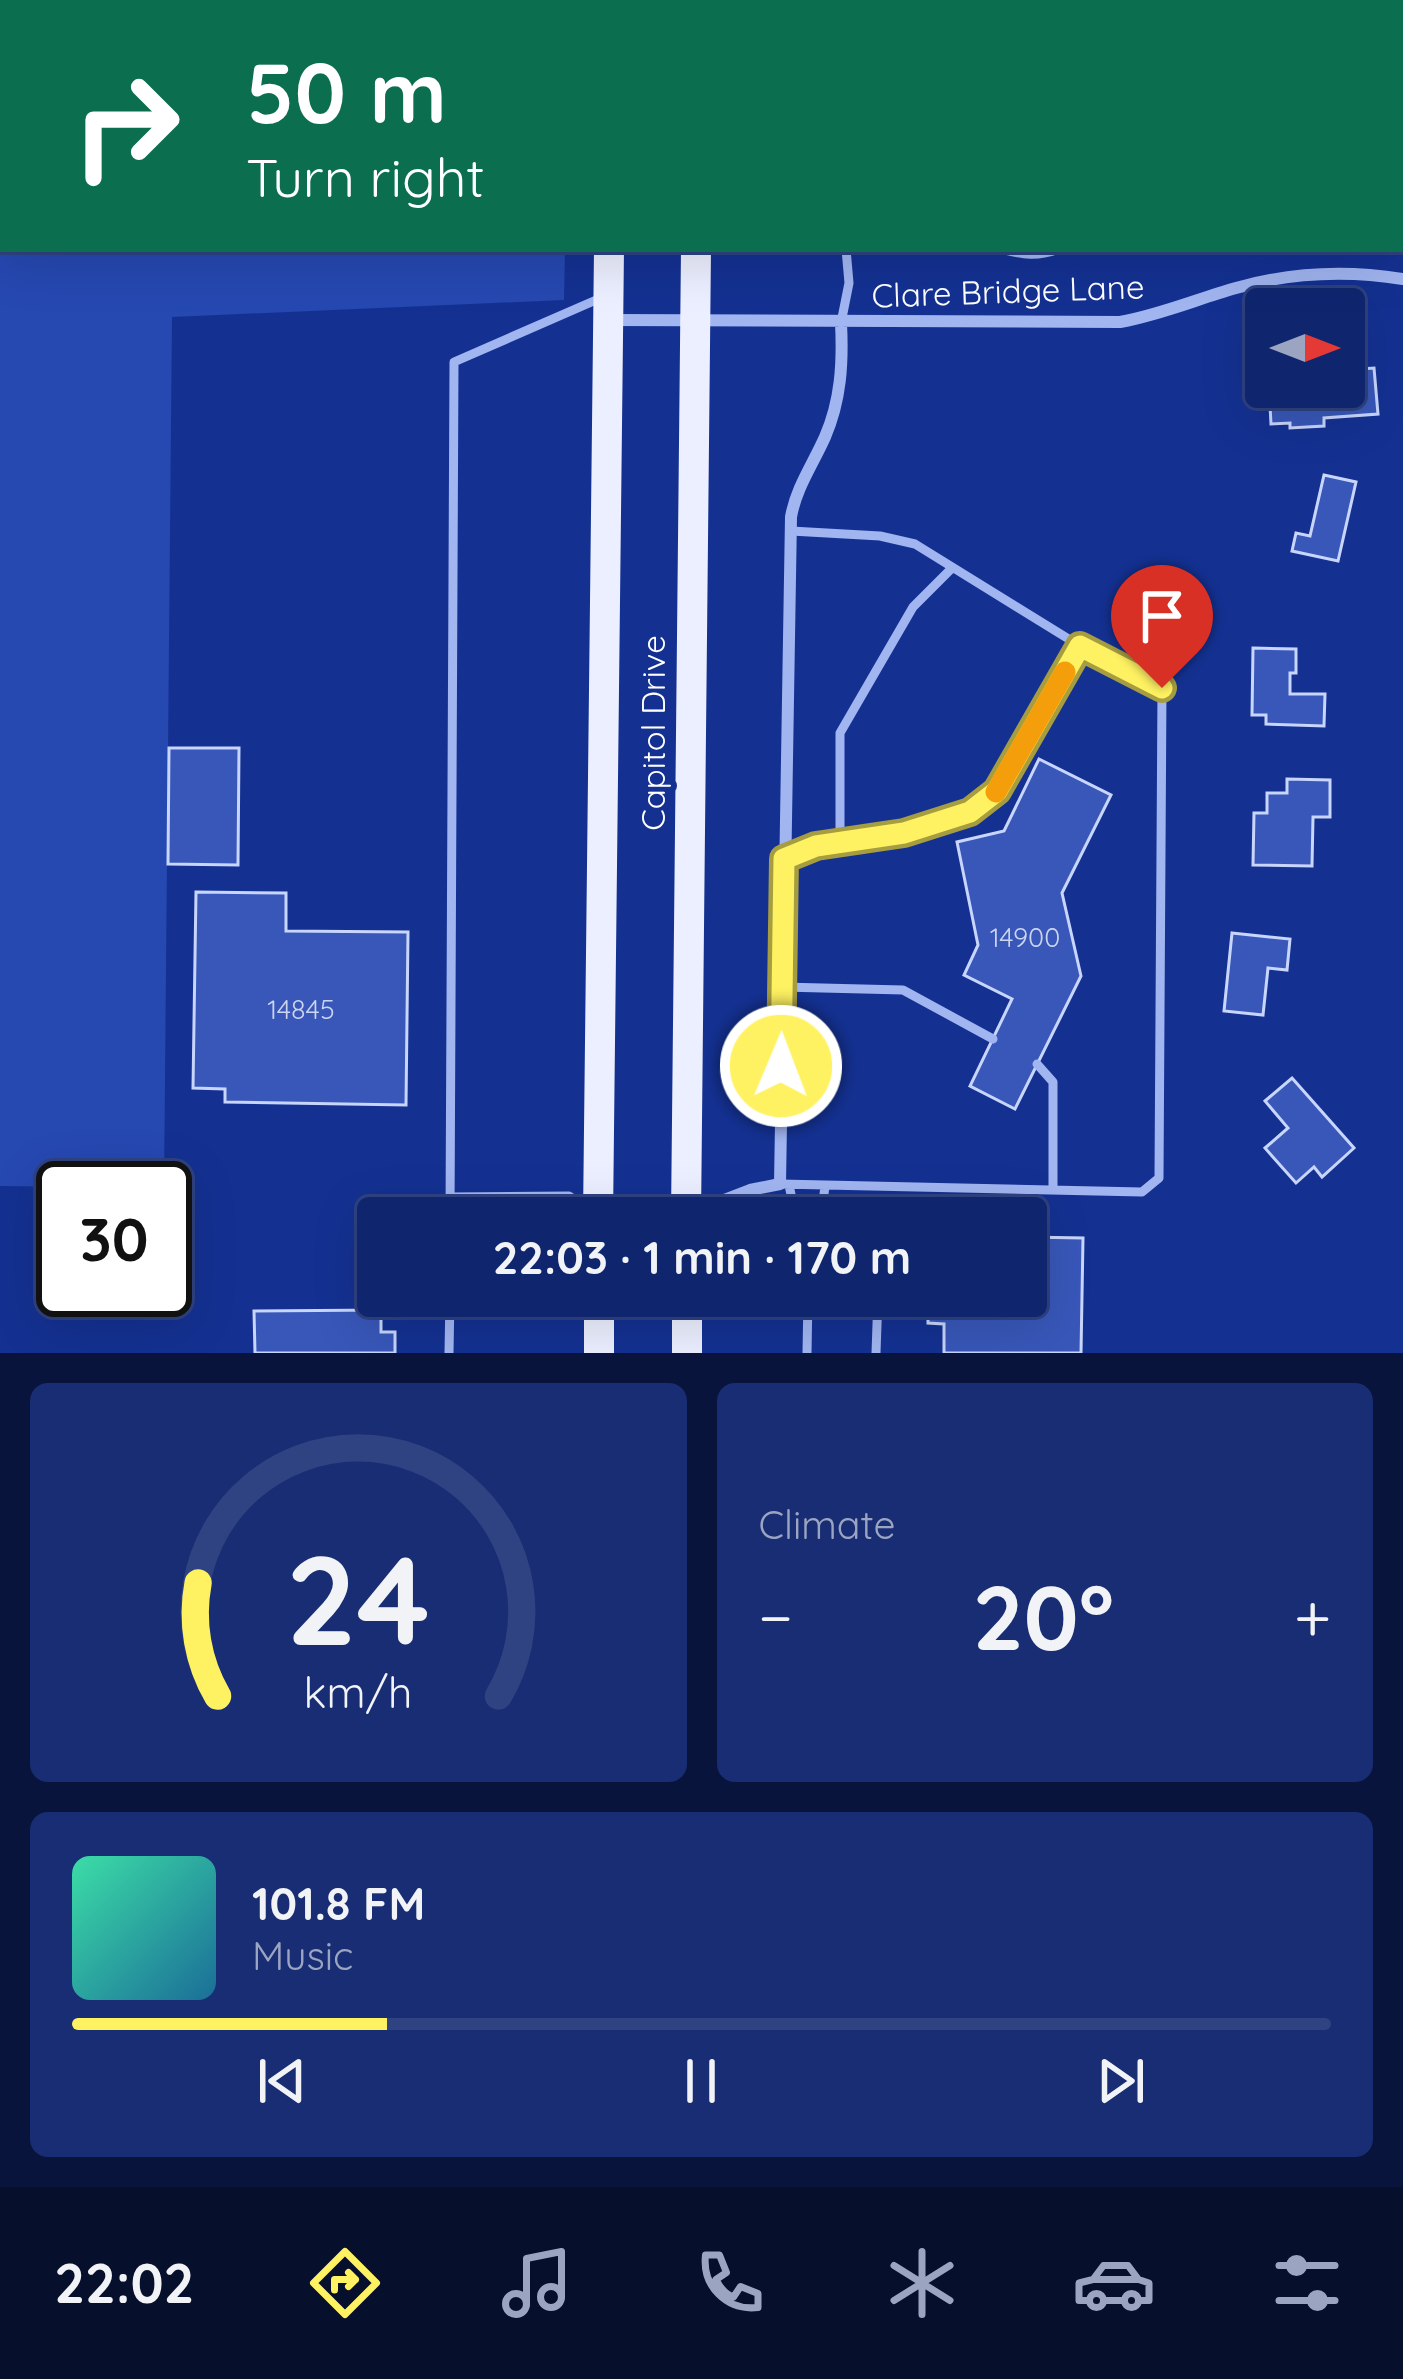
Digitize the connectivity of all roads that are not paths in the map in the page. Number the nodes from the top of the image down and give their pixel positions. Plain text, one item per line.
1 (609, 252) edge
2 (696, 252) edge
3 (846, 252) edge
4 (1012, 252) edge
5 (1050, 252) edge
6 (1403, 279) edge
7 (608, 307) junction
8 (695, 320) junction
9 (841, 323) junction
10 (790, 531) junction
11 (951, 569) junction
12 (1080, 646) junction
13 (840, 842) junction
14 (784, 859) junction
15 (782, 987) junction
16 (993, 1039) dead end
17 (1037, 1064) dead end
18 (784, 1184) junction
19 (825, 1186) junction
20 (1053, 1190) junction
21 (450, 1197) joint
22 (570, 1197) edge
23 (597, 1197) edge
24 (686, 1197) edge
25 (733, 1197) edge
26 (789, 1197) edge
27 (823, 1197) edge
28 (450, 1317) edge
29 (599, 1317) edge
30 (687, 1317) edge
31 (808, 1317) edge
32 (877, 1317) edge
33 (449, 1353) edge
34 (599, 1353) edge
35 (688, 1353) edge
36 (807, 1353) edge
37 (876, 1353) edge

1 - 7 main road, Capitol Drive
2 - 8 main road, Capitol Drive
3 - 9 lane
4 - 5 lane
6 - 9 street, Clare Bridge Lane
7 - 8 street, Clare Bridge Lane
7 - 21 lane
7 - 23 main road, Capitol Drive
8 - 9 street, Clare Bridge Lane
8 - 24 main road, Capitol Drive
9 - 10 street
10 - 11 lane
10 - 14 street
11 - 12 lane
11 - 13 lane
12 - 13 lane
12 - 20 lane
13 - 14 lane
14 - 15 street
15 - 16 lane
15 - 18 street
17 - 20 lane
18 - 19 lane
18 - 25 street
18 - 26 lane
19 - 20 lane
19 - 27 lane
21 - 22 lane
28 - 33 lane
29 - 34 main road
30 - 35 main road
31 - 36 lane
32 - 37 lane

